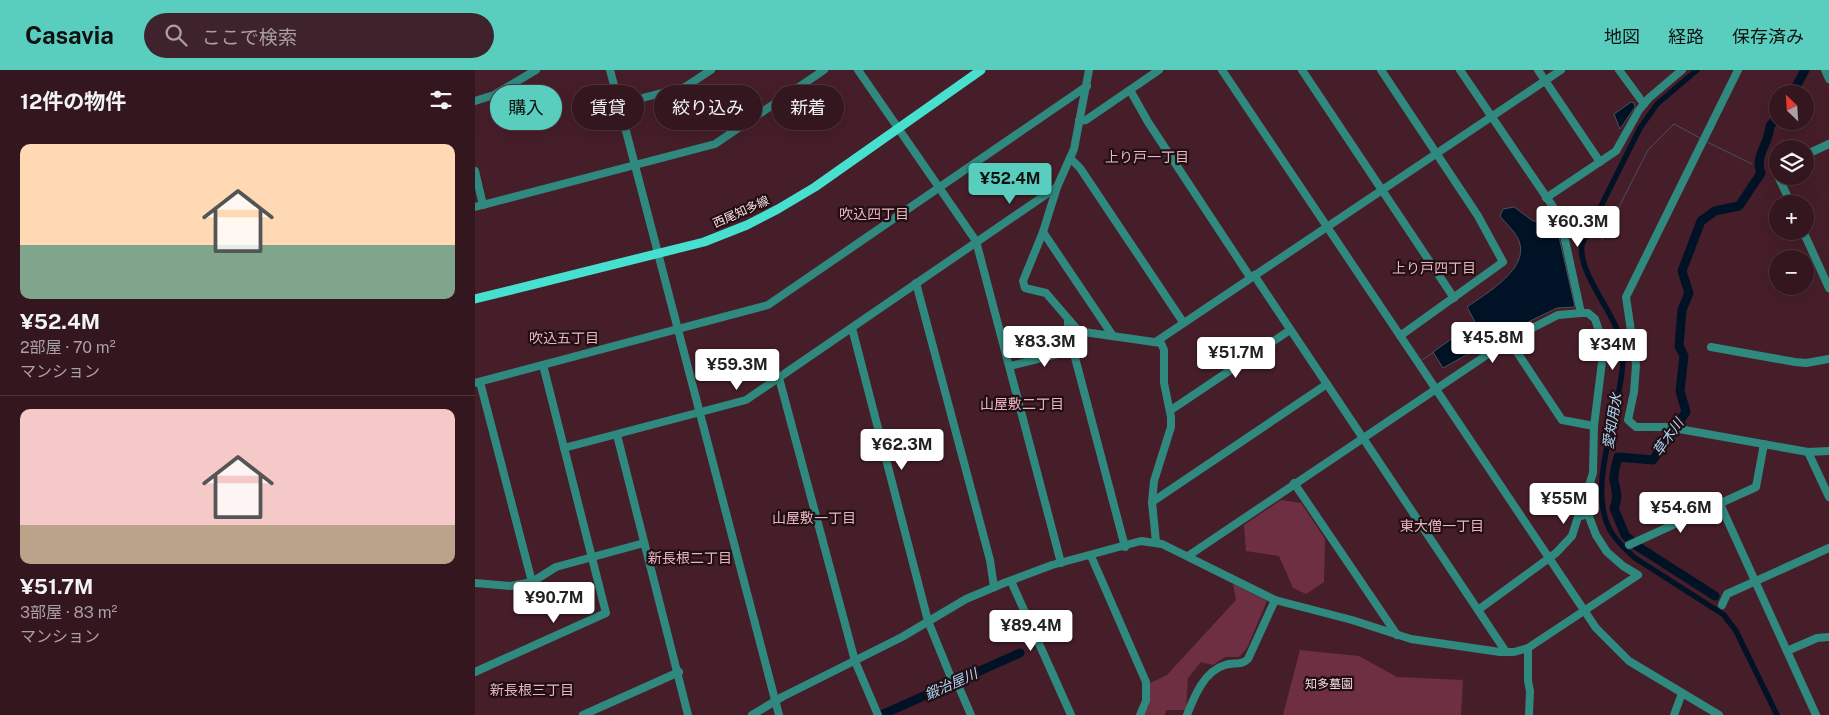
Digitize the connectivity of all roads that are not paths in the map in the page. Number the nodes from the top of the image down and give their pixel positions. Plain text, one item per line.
1 (536, 70) edge
2 (610, 70) edge
3 (711, 70) edge
4 (824, 70) edge
5 (858, 70) edge
6 (981, 70) edge
7 (1089, 70) edge
8 (1159, 70) edge
9 (1222, 70) edge
10 (1302, 70) edge
11 (1381, 70) edge
12 (1460, 70) edge
13 (1538, 70) edge
14 (1561, 70) edge
15 (1619, 70) edge
16 (1682, 70) edge
17 (1738, 70) edge
18 (1825, 70) edge
19 (1829, 79) edge
20 (1545, 81) junction
21 (614, 85) edge
22 (1087, 86) junction
23 (1130, 90) junction
24 (644, 98) edge
25 (475, 101) edge
26 (1644, 104) junction
27 (1491, 117) junction
28 (1079, 121) junction
29 (898, 127) junction
30 (626, 130) edge
31 (1829, 144) edge
32 (1814, 151) edge
33 (1437, 154) junction
34 (1070, 158) junction
35 (1600, 162) junction
36 (635, 166) junction
37 (475, 171) edge
38 (940, 187) junction
39 (1057, 187) junction
40 (1382, 190) junction
41 (1546, 198) junction
42 (479, 206) edge
43 (1327, 226) junction
44 (1043, 232) junction
45 (1807, 240) edge
46 (976, 241) junction
47 (658, 252) junction
48 (1829, 266) edge
49 (1821, 269) junction
50 (1252, 276) junction
51 (916, 283) junction
52 (1829, 288) edge
53 (1454, 298) junction
54 (475, 299) edge
55 (1581, 313) junction
56 (1068, 322) junction
57 (1183, 322) junction
58 (852, 328) junction
59 (677, 330) junction
60 (1290, 330) junction
61 (1113, 336) junction
62 (1400, 336) junction
63 (1509, 340) junction
64 (1157, 341) junction
65 (1711, 347) dead end
66 (1073, 350) junction
67 (1829, 359) edge
68 (543, 365) junction
69 (1010, 366) junction
70 (779, 378) junction
71 (477, 382) edge
72 (1327, 384) junction
73 (1435, 388) junction
74 (1171, 410) junction
75 (698, 412) junction
76 (1618, 418) dead end
77 (1628, 420) junction
78 (1594, 426) junction
79 (617, 434) junction
80 (1363, 437) junction
81 (1764, 444) junction
82 (564, 448) junction
83 (1829, 451) edge
84 (1808, 452) junction
85 (1294, 483) junction
86 (1829, 498) edge
87 (1152, 502) junction
88 (1720, 504) junction
89 (1588, 514) junction
90 (644, 542) junction
91 (1156, 542) junction
92 (1629, 545) dead end
93 (1125, 547) junction
94 (1829, 548) edge
95 (1091, 556) junction
96 (1188, 556) junction
97 (591, 557) junction
98 (1550, 558) junction
99 (1061, 563) junction
100 (1011, 581) junction
101 (475, 582) edge
102 (532, 582) junction
103 (1755, 582) junction
104 (994, 587) junction
105 (1275, 600) junction
106 (1722, 605) dead end
107 (1478, 610) junction
108 (1585, 612) junction
109 (928, 621) junction
110 (1397, 635) junction
111 (1829, 637) edge
112 (1528, 648) junction
113 (1787, 651) junction
114 (1506, 652) junction
115 (855, 661) junction
116 (475, 672) edge
117 (679, 672) junction
118 (1682, 693) junction
119 (774, 701) junction
120 (583, 715) edge
121 (688, 715) edge
122 (752, 715) edge
123 (779, 715) edge
124 (878, 715) edge
125 (971, 715) edge
126 (1071, 715) edge
127 (1140, 715) edge
128 (1187, 715) edge
129 (1529, 715) edge
130 (1674, 715) edge
131 (1719, 715) edge
132 (1816, 715) edge

1 - 25 street
2 - 21 street
3 - 24 street
4 - 36 street
5 - 29 street
6 - 29 main road, 西尾知多線
7 - 22 street
8 - 23 street
9 - 43 street
10 - 40 street
11 - 33 street
12 - 27 street
13 - 20 street
14 - 20 street
15 - 26 street
16 - 26 street
17 - 77 street
18 - 19 street
20 - 27 street
20 - 35 street
22 - 28 street
22 - 38 street
23 - 28 street
23 - 50 street
26 - 35 street
27 - 33 street
27 - 41 street
28 - 34 street
29 - 38 street
29 - 47 main road, 西尾知多線
30 - 36 street
31 - 32 street
33 - 40 street
33 - 53 street
34 - 39 street
34 - 57 street
35 - 41 street
36 - 42 street
36 - 47 street
37 - 42 street
38 - 46 street
38 - 59 street
39 - 44 street
39 - 46 street
40 - 43 street
40 - 53 street
41 - 55 street
43 - 50 street
43 - 62 street
44 - 56 street
44 - 61 street
45 - 49 street
46 - 51 street
46 - 69 street
47 - 54 main road, 西尾知多線
47 - 59 street
48 - 49 street
49 - 52 street
50 - 57 street
50 - 60 street
51 - 58 street
51 - 104 street
53 - 62 street
55 - 63 street
55 - 78 street
56 - 61 street
56 - 66 street
57 - 64 street
58 - 70 street
58 - 109 street
59 - 68 street
59 - 75 street
60 - 72 street
60 - 74 street
61 - 64 street
62 - 73 street
63 - 73 street
63 - 78 street
64 - 74 street
65 - 67 street
66 - 69 street
66 - 93 street
68 - 71 street
68 - 82 street
69 - 99 street
70 - 75 street
70 - 115 street
71 - 102 street
72 - 80 street
72 - 87 street
73 - 80 street
73 - 98 street
74 - 87 street
75 - 79 street
75 - 119 street
76 - 77 street
77 - 81 street
78 - 89 street
79 - 82 street
79 - 90 street
80 - 85 street
80 - 107 street
81 - 84 street
81 - 88 street
82 - 97 street
83 - 84 street
84 - 86 street
85 - 96 street
85 - 110 street
87 - 91 street
88 - 92 street
88 - 103 street
89 - 98 street
89 - 108 street
90 - 97 street
90 - 117 street
91 - 93 street
91 - 96 street
93 - 95 street
94 - 103 street
95 - 99 street
95 - 127 street
96 - 105 street
97 - 102 street
97 - 116 street
98 - 107 street
98 - 108 street
99 - 100 street
100 - 104 street
100 - 126 street
101 - 102 street
103 - 106 street
103 - 113 street
104 - 109 street
105 - 110 street
105 - 128 street
107 - 114 street
108 - 112 street
108 - 118 street
109 - 115 street
109 - 125 street
110 - 114 street
111 - 113 street
112 - 114 street
112 - 129 street
113 - 132 street
115 - 119 street
115 - 124 street
117 - 120 street
117 - 121 street
118 - 130 street
118 - 131 street
119 - 122 street
119 - 123 street

